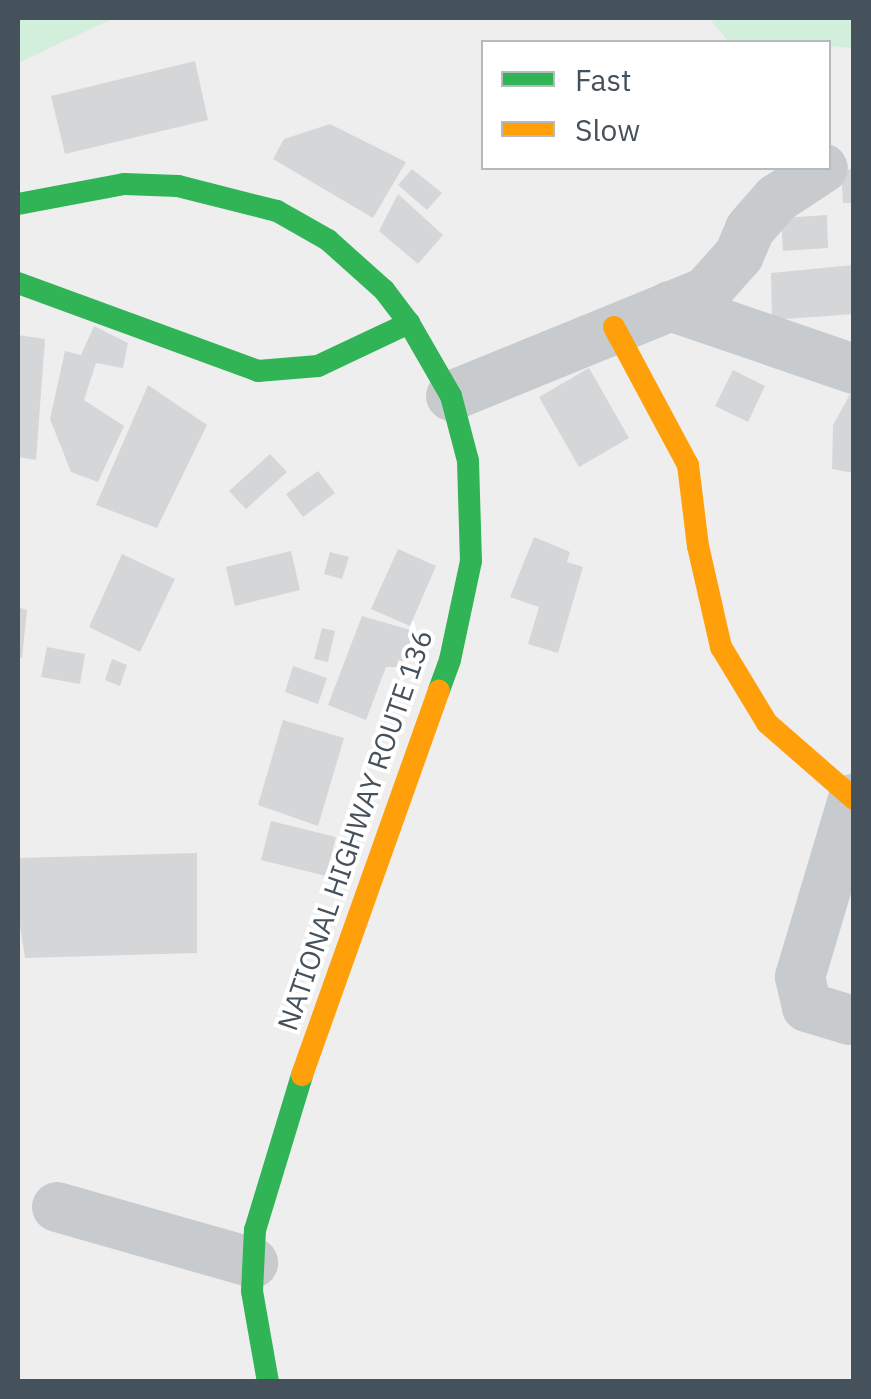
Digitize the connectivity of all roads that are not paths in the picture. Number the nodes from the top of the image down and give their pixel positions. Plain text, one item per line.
1 (854, 150) edge
2 (831, 163) edge
3 (820, 170) edge
4 (18, 204) edge
5 (18, 283) edge
6 (670, 306) junction
7 (409, 323) junction
8 (614, 327) junction
9 (854, 369) edge
10 (451, 396) junction
11 (853, 799) edge
12 (850, 1020) dead end
13 (57, 1208) dead end
14 (253, 1262) junction
15 (268, 1382) edge

1 - 2 street
3 - 6 street
4 - 7 main road, NATIONAL HIGHWAY ROUTE 136
5 - 7 main road
6 - 8 street
6 - 9 street
7 - 10 main road, NATIONAL HIGHWAY ROUTE 136
8 - 10 street
8 - 11 main road
10 - 14 main road, NATIONAL HIGHWAY ROUTE 136
11 - 12 street
13 - 14 street
14 - 15 main road, NATIONAL HIGHWAY ROUTE 136

